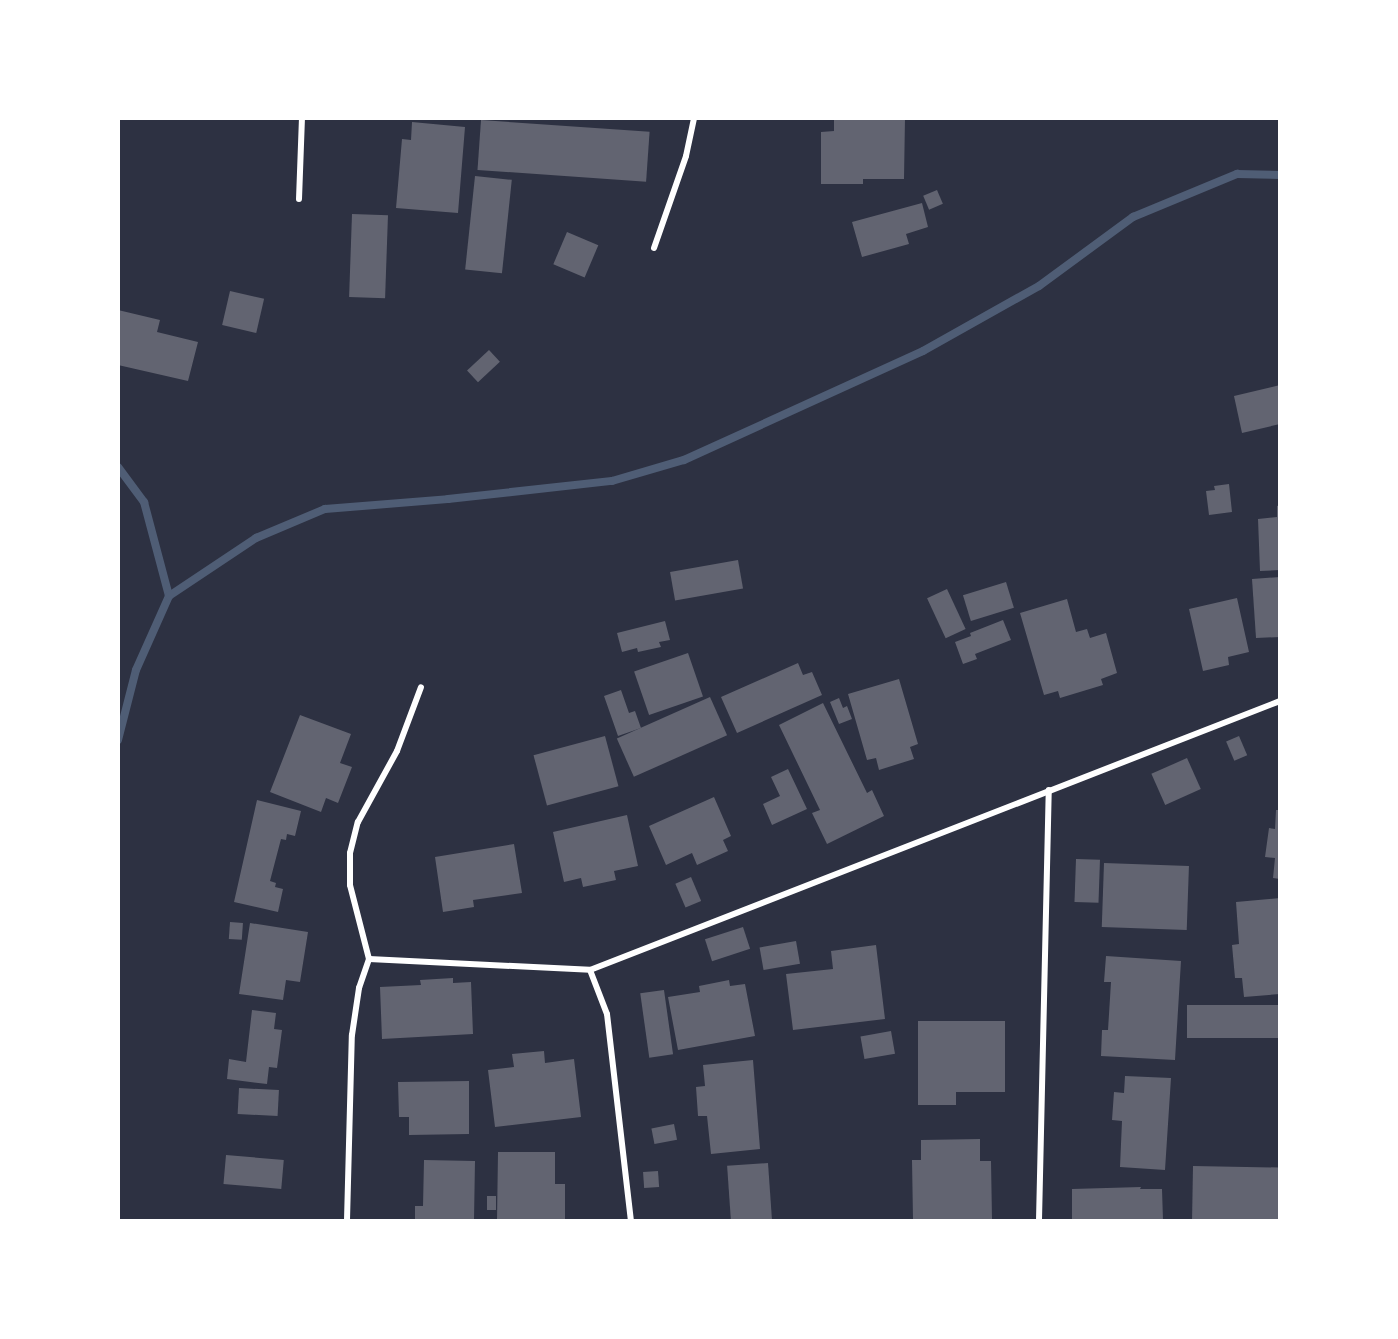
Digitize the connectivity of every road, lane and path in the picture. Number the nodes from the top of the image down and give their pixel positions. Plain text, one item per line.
1 (302, 118) edge
2 (694, 118) edge
3 (299, 199) dead end
4 (654, 248) dead end
5 (421, 687) dead end
6 (1280, 701) edge
7 (1049, 790) junction
8 (369, 959) junction
9 (590, 970) junction
10 (347, 1221) edge
11 (631, 1221) edge
12 (1039, 1221) edge

1 - 3 street
2 - 4 street
5 - 8 street
6 - 7 street
7 - 9 street
7 - 12 street
8 - 9 street
8 - 10 street
9 - 11 street

